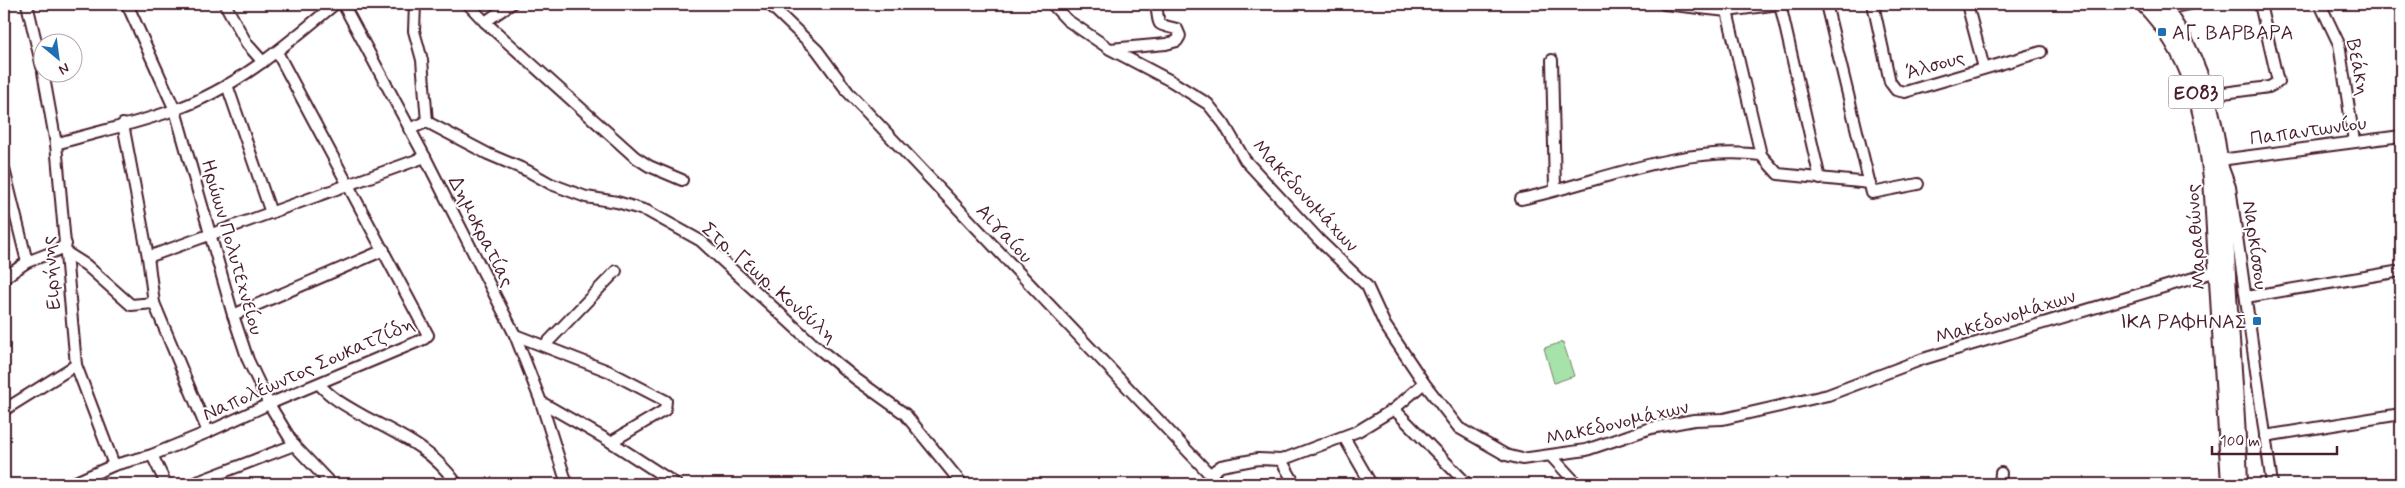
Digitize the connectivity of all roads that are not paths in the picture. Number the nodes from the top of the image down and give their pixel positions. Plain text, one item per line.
1 (27, 4) edge
2 (127, 4) edge
3 (225, 4) edge
4 (335, 4) edge
5 (343, 4) edge
6 (415, 4) edge
7 (468, 4) edge
8 (511, 4) edge
9 (769, 4) edge
10 (1052, 4) edge
11 (1156, 4) edge
12 (1664, 4) edge
13 (1780, 4) edge
14 (1826, 4) edge
15 (1873, 4) edge
16 (1967, 4) edge
17 (2143, 4) edge
18 (2189, 4) edge
19 (2260, 4) edge
20 (2320, 4) edge
21 (1725, 6) edge
22 (2163, 6) edge
23 (485, 22) junction
24 (34, 32) edge
25 (1110, 48) junction
26 (277, 52) junction
27 (2041, 52) dead end
28 (1552, 60) dead end
29 (263, 62) junction
30 (1984, 68) junction
31 (46, 82) edge
32 (227, 85) junction
33 (2208, 95) junction
34 (174, 110) junction
35 (427, 122) junction
36 (123, 124) junction
37 (409, 129) junction
38 (2401, 136) edge
39 (2354, 141) junction
40 (56, 144) junction
41 (1762, 155) junction
42 (425, 158) junction
43 (2220, 160) junction
44 (4, 169) edge
45 (1820, 179) junction
46 (682, 180) dead end
47 (1870, 182) junction
48 (349, 184) junction
49 (1918, 184) dead end
50 (1555, 189) junction
51 (1521, 199) dead end
52 (271, 213) junction
53 (212, 235) junction
54 (66, 249) junction
55 (384, 250) junction
56 (148, 257) junction
57 (27, 262) junction
58 (616, 271) dead end
59 (2217, 271) junction
60 (2401, 271) edge
61 (4, 278) edge
62 (2246, 297) junction
63 (154, 303) junction
64 (233, 315) junction
65 (515, 335) junction
66 (545, 345) junction
67 (76, 364) junction
68 (1424, 383) junction
69 (319, 384) junction
70 (541, 402) junction
71 (268, 404) junction
72 (1394, 409) junction
73 (4, 410) edge
74 (2401, 414) edge
75 (208, 432) junction
76 (2265, 436) junction
77 (1344, 437) junction
78 (611, 442) junction
79 (294, 445) junction
80 (152, 455) junction
81 (1552, 457) junction
82 (1281, 460) junction
83 (114, 465) junction
84 (2001, 473) dead end
85 (1210, 474) junction
86 (71, 484) edge
87 (166, 484) edge
88 (192, 484) edge
89 (331, 484) edge
90 (456, 484) edge
91 (567, 484) edge
92 (676, 484) edge
93 (962, 484) edge
94 (1219, 484) edge
95 (1295, 484) edge
96 (1371, 484) edge
97 (1467, 484) edge
98 (1577, 484) edge
99 (2000, 484) edge
100 (2229, 484) edge
101 (2240, 484) edge
102 (2272, 484) edge

1 - 24 street
2 - 34 street, Ηρώων Πολυτεχνείου
3 - 29 street
4 - 26 street
5 - 37 street, Δημοκρατίας
6 - 35 street
7 - 23 street
8 - 23 street
9 - 85 street, Αιγαίου
10 - 25 street, Μακεδονομάχων
11 - 25 street
12 - 21 street
13 - 21 street
13 - 45 street
14 - 47 street
15 - 30 street, Άλσους
16 - 30 street
17 - 59 main road, Μαραθώνος / ΕΟ83
18 - 22 street
19 - 33 street
20 - 39 street, Βεάκη
21 - 41 street
22 - 33 main road, Μαραθώνος / ΕΟ83
23 - 46 street
25 - 68 street, Μακεδονομάχων
26 - 29 street
26 - 48 street, Ναπολέωντος Σουκατζίδη
27 - 30 street, Άλσους
28 - 50 street
29 - 32 street
31 - 40 street, Ειρήνης
32 - 34 street
32 - 52 street
33 - 43 main road, Μαραθώνος / ΕΟ83
34 - 36 street
34 - 53 street, Ηρώων Πολυτεχνείου
35 - 37 street
35 - 93 street, Στρ. Γεωρ. Κονδύλη
36 - 40 street
36 - 56 street
37 - 42 street, Δημοκρατίας
38 - 39 street, Παπαντωνίου
39 - 43 street, Παπαντωνίου
40 - 54 street, Ειρήνης
41 - 45 street
41 - 50 street
42 - 48 street
42 - 65 street, Δημοκρατίας
43 - 62 street, Ναρκίσσου
43 - 101 main road, Μαραθώνος / ΕΟ83
44 - 57 street
45 - 47 street
47 - 49 street
48 - 52 street
48 - 55 street, Ναπολέωντος Σουκατζίδη
50 - 51 street
52 - 53 street
53 - 56 street
53 - 64 street, Ηρώων Πολυτεχνείου
54 - 57 street
54 - 63 street
54 - 67 street, Ειρήνης
55 - 64 street
55 - 69 street, Ναπολέωντος Σουκατζίδη
56 - 63 street
57 - 61 street
58 - 66 street
59 - 81 street, Μακεδονομάχων
59 - 100 main road, Μαραθώνος / ΕΟ83
60 - 62 street
62 - 76 street, Ναρκίσσου
63 - 75 street
64 - 71 street, Ηρώων Πολυτεχνείου
65 - 66 street
65 - 70 street, Δημοκρατίας
66 - 78 street
67 - 73 street
67 - 83 street, Ειρήνης
68 - 72 street
68 - 81 street, Μακεδονομάχων
69 - 71 street, Ναπολέωντος Σουκατζίδη
69 - 90 street
70 - 78 street
70 - 91 street, Δημοκρατίας
71 - 75 street, Ναπολέωντος Σουκατζίδη
71 - 79 street, Ηρώων Πολυτεχνείου
72 - 77 street
72 - 97 street
74 - 76 street
75 - 80 street, Ναπολέωντος Σουκατζίδη
76 - 102 street, Ναρκίσσου
77 - 82 street
77 - 96 street
78 - 92 street
79 - 88 street
79 - 89 street, Ηρώων Πολυτεχνείου
80 - 83 street, Ναπολέωντος Σουκατζίδη
80 - 87 street
81 - 98 street
82 - 85 street
82 - 95 street
83 - 86 street, Ναπολέωντος Σουκατζίδη
84 - 99 street
85 - 94 street, Αιγαίου

